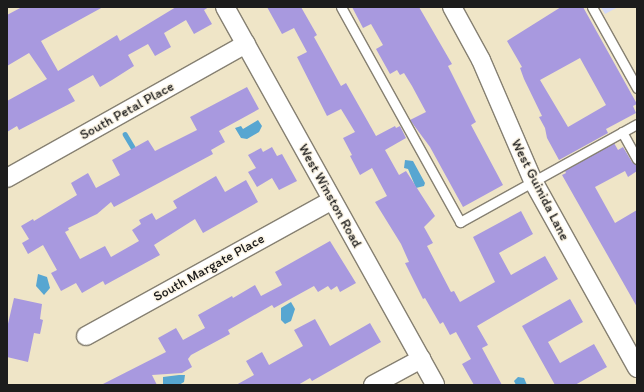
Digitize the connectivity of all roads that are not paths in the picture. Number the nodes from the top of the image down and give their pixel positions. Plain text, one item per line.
1 (225, 7) edge
2 (341, 7) edge
3 (452, 7) edge
4 (592, 7) edge
5 (246, 44) junction
6 (637, 88) edge
7 (637, 124) edge
8 (622, 132) junction
9 (637, 159) edge
10 (7, 178) edge
11 (533, 181) junction
12 (332, 200) junction
13 (86, 336) dead end
14 (421, 359) junction
15 (637, 368) edge
16 (373, 385) edge
17 (435, 385) edge

1 - 5 street, West Winston Road
2 - 11 lane
3 - 11 street, West Guinida Lane
4 - 6 lane
5 - 10 street, South Petal Place
5 - 12 street, West Winston Road
7 - 8 lane
8 - 9 lane
8 - 11 lane
11 - 15 street, West Guinida Lane
12 - 13 street, South Margate Place
12 - 14 street, West Winston Road
14 - 16 street
14 - 17 street, West Winston Road

